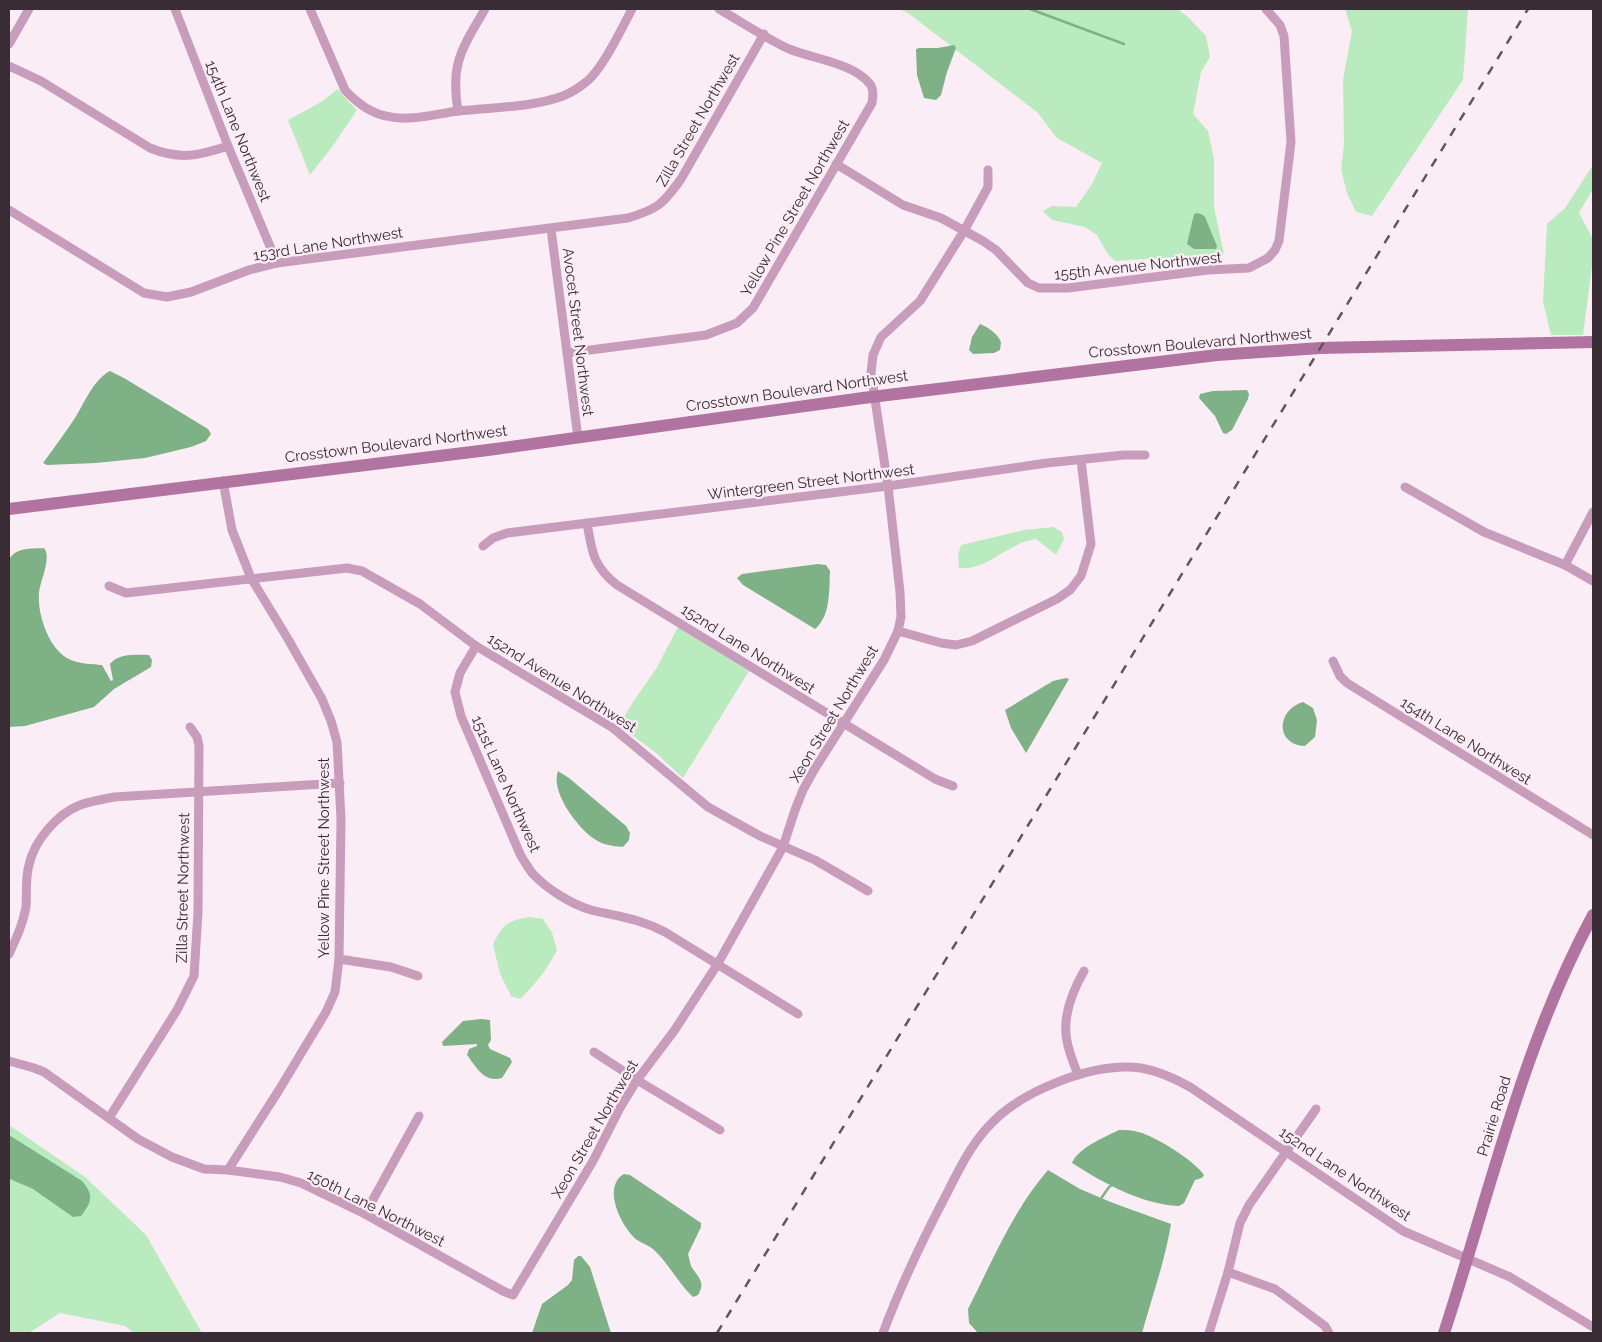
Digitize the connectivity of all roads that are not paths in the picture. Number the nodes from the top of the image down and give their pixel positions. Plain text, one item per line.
1 (29, 9) edge
2 (175, 9) edge
3 (310, 9) edge
4 (486, 9) edge
5 (632, 9) edge
6 (718, 9) edge
7 (1266, 9) edge
8 (764, 34) junction
9 (9, 44) edge
10 (9, 66) edge
11 (458, 111) junction
12 (228, 146) junction
13 (836, 164) junction
14 (988, 170) dead end
15 (9, 210) edge
16 (648, 212) joint
17 (551, 229) junction
18 (964, 231) junction
19 (277, 264) junction
20 (1593, 342) edge
21 (567, 353) junction
22 (874, 397) junction
23 (578, 438) junction
24 (1145, 455) dead end
25 (1081, 460) junction
26 (223, 481) junction
27 (888, 486) junction
28 (1405, 487) dead end
29 (9, 509) edge
30 (1593, 512) edge
31 (587, 523) junction
32 (482, 546) dead end
33 (1565, 565) junction
34 (251, 578) junction
35 (1593, 581) edge
36 (109, 586) dead end
37 (898, 630) junction
38 (476, 646) junction
39 (1333, 661) dead end
40 (844, 724) junction
41 (190, 727) dead end
42 (340, 783) junction
43 (953, 786) dead end
44 (199, 792) junction
45 (1593, 835) edge
46 (783, 847) junction
47 (868, 891) dead end
48 (1593, 915) edge
49 (9, 954) edge
50 (339, 959) junction
51 (717, 965) junction
52 (1084, 971) dead end
53 (418, 976) dead end
54 (798, 1014) dead end
55 (594, 1052) dead end
56 (9, 1061) edge
57 (1078, 1075) junction
58 (637, 1080) junction
59 (1316, 1109) dead end
60 (419, 1116) dead end
61 (109, 1118) junction
62 (720, 1130) dead end
63 (1286, 1152) junction
64 (228, 1170) junction
65 (364, 1214) junction
66 (1468, 1258) junction
67 (1228, 1272) junction
68 (513, 1295) joint
69 (1593, 1328) edge
70 (882, 1333) edge
71 (1209, 1333) edge
72 (1330, 1333) edge
73 (1444, 1333) edge

1 - 9 street
2 - 12 street, 154th Lane Northwest
3 - 11 street
4 - 11 street
5 - 11 street
6 - 8 street
7 - 18 street, 155th Avenue Northwest
8 - 13 street, Yellow Pine Street Northwest
8 - 16 street, Zilla Street Northwest
10 - 12 street
12 - 19 street, 154th Lane Northwest
13 - 18 street, 155th Avenue Northwest
13 - 21 street, Yellow Pine Street Northwest
14 - 18 street, Xeon Street Northwest
15 - 19 street, 153rd Lane Northwest
16 - 17 street, 153rd Lane Northwest
17 - 19 street, 153rd Lane Northwest
17 - 21 street, Avocet Street Northwest
18 - 22 street, Xeon Street Northwest
20 - 22 street, Crosstown Boulevard Northwest
21 - 23 street, Avocet Street Northwest
22 - 23 street, Crosstown Boulevard Northwest
22 - 27 street, Xeon Street Northwest
23 - 26 street, Crosstown Boulevard Northwest
24 - 25 street, Wintergreen Street Northwest
25 - 27 street, Wintergreen Street Northwest
25 - 37 street
26 - 29 street, Crosstown Boulevard Northwest
26 - 34 street, Yellow Pine Street Northwest
27 - 31 street, Wintergreen Street Northwest
27 - 37 street, Xeon Street Northwest
28 - 33 street
30 - 33 street
31 - 32 street, Wintergreen Street Northwest
31 - 40 street, 152nd Lane Northwest
33 - 35 street
34 - 36 street
34 - 38 street, 152nd Avenue Northwest
34 - 42 street, Yellow Pine Street Northwest
37 - 40 street, Xeon Street Northwest
38 - 46 street, 152nd Avenue Northwest
38 - 51 street, 151st Lane Northwest
39 - 45 street, 154th Lane Northwest
40 - 43 street, 152nd Lane Northwest
40 - 46 street, Xeon Street Northwest
41 - 44 street, Zilla Street Northwest
42 - 44 street
42 - 50 street, Yellow Pine Street Northwest
44 - 49 street
44 - 61 street, Zilla Street Northwest
46 - 47 street, 152nd Avenue Northwest
46 - 51 street, Xeon Street Northwest
48 - 66 street, Prairie Road
50 - 53 street
50 - 64 street, Yellow Pine Street Northwest
51 - 54 street, 151st Lane Northwest
51 - 58 street, Xeon Street Northwest
52 - 57 street
55 - 58 street
56 - 61 street, 150th Lane Northwest
57 - 63 street, 152nd Lane Northwest
57 - 70 street, 152nd Lane Northwest
58 - 62 street
58 - 68 street, Xeon Street Northwest
59 - 63 street
60 - 65 street
61 - 64 street, 150th Lane Northwest
63 - 66 street, 152nd Lane Northwest
63 - 67 street
64 - 65 street, 150th Lane Northwest
65 - 68 street, 150th Lane Northwest
66 - 69 street, 152nd Lane Northwest
66 - 73 street, Prairie Road
67 - 71 street
67 - 72 street

